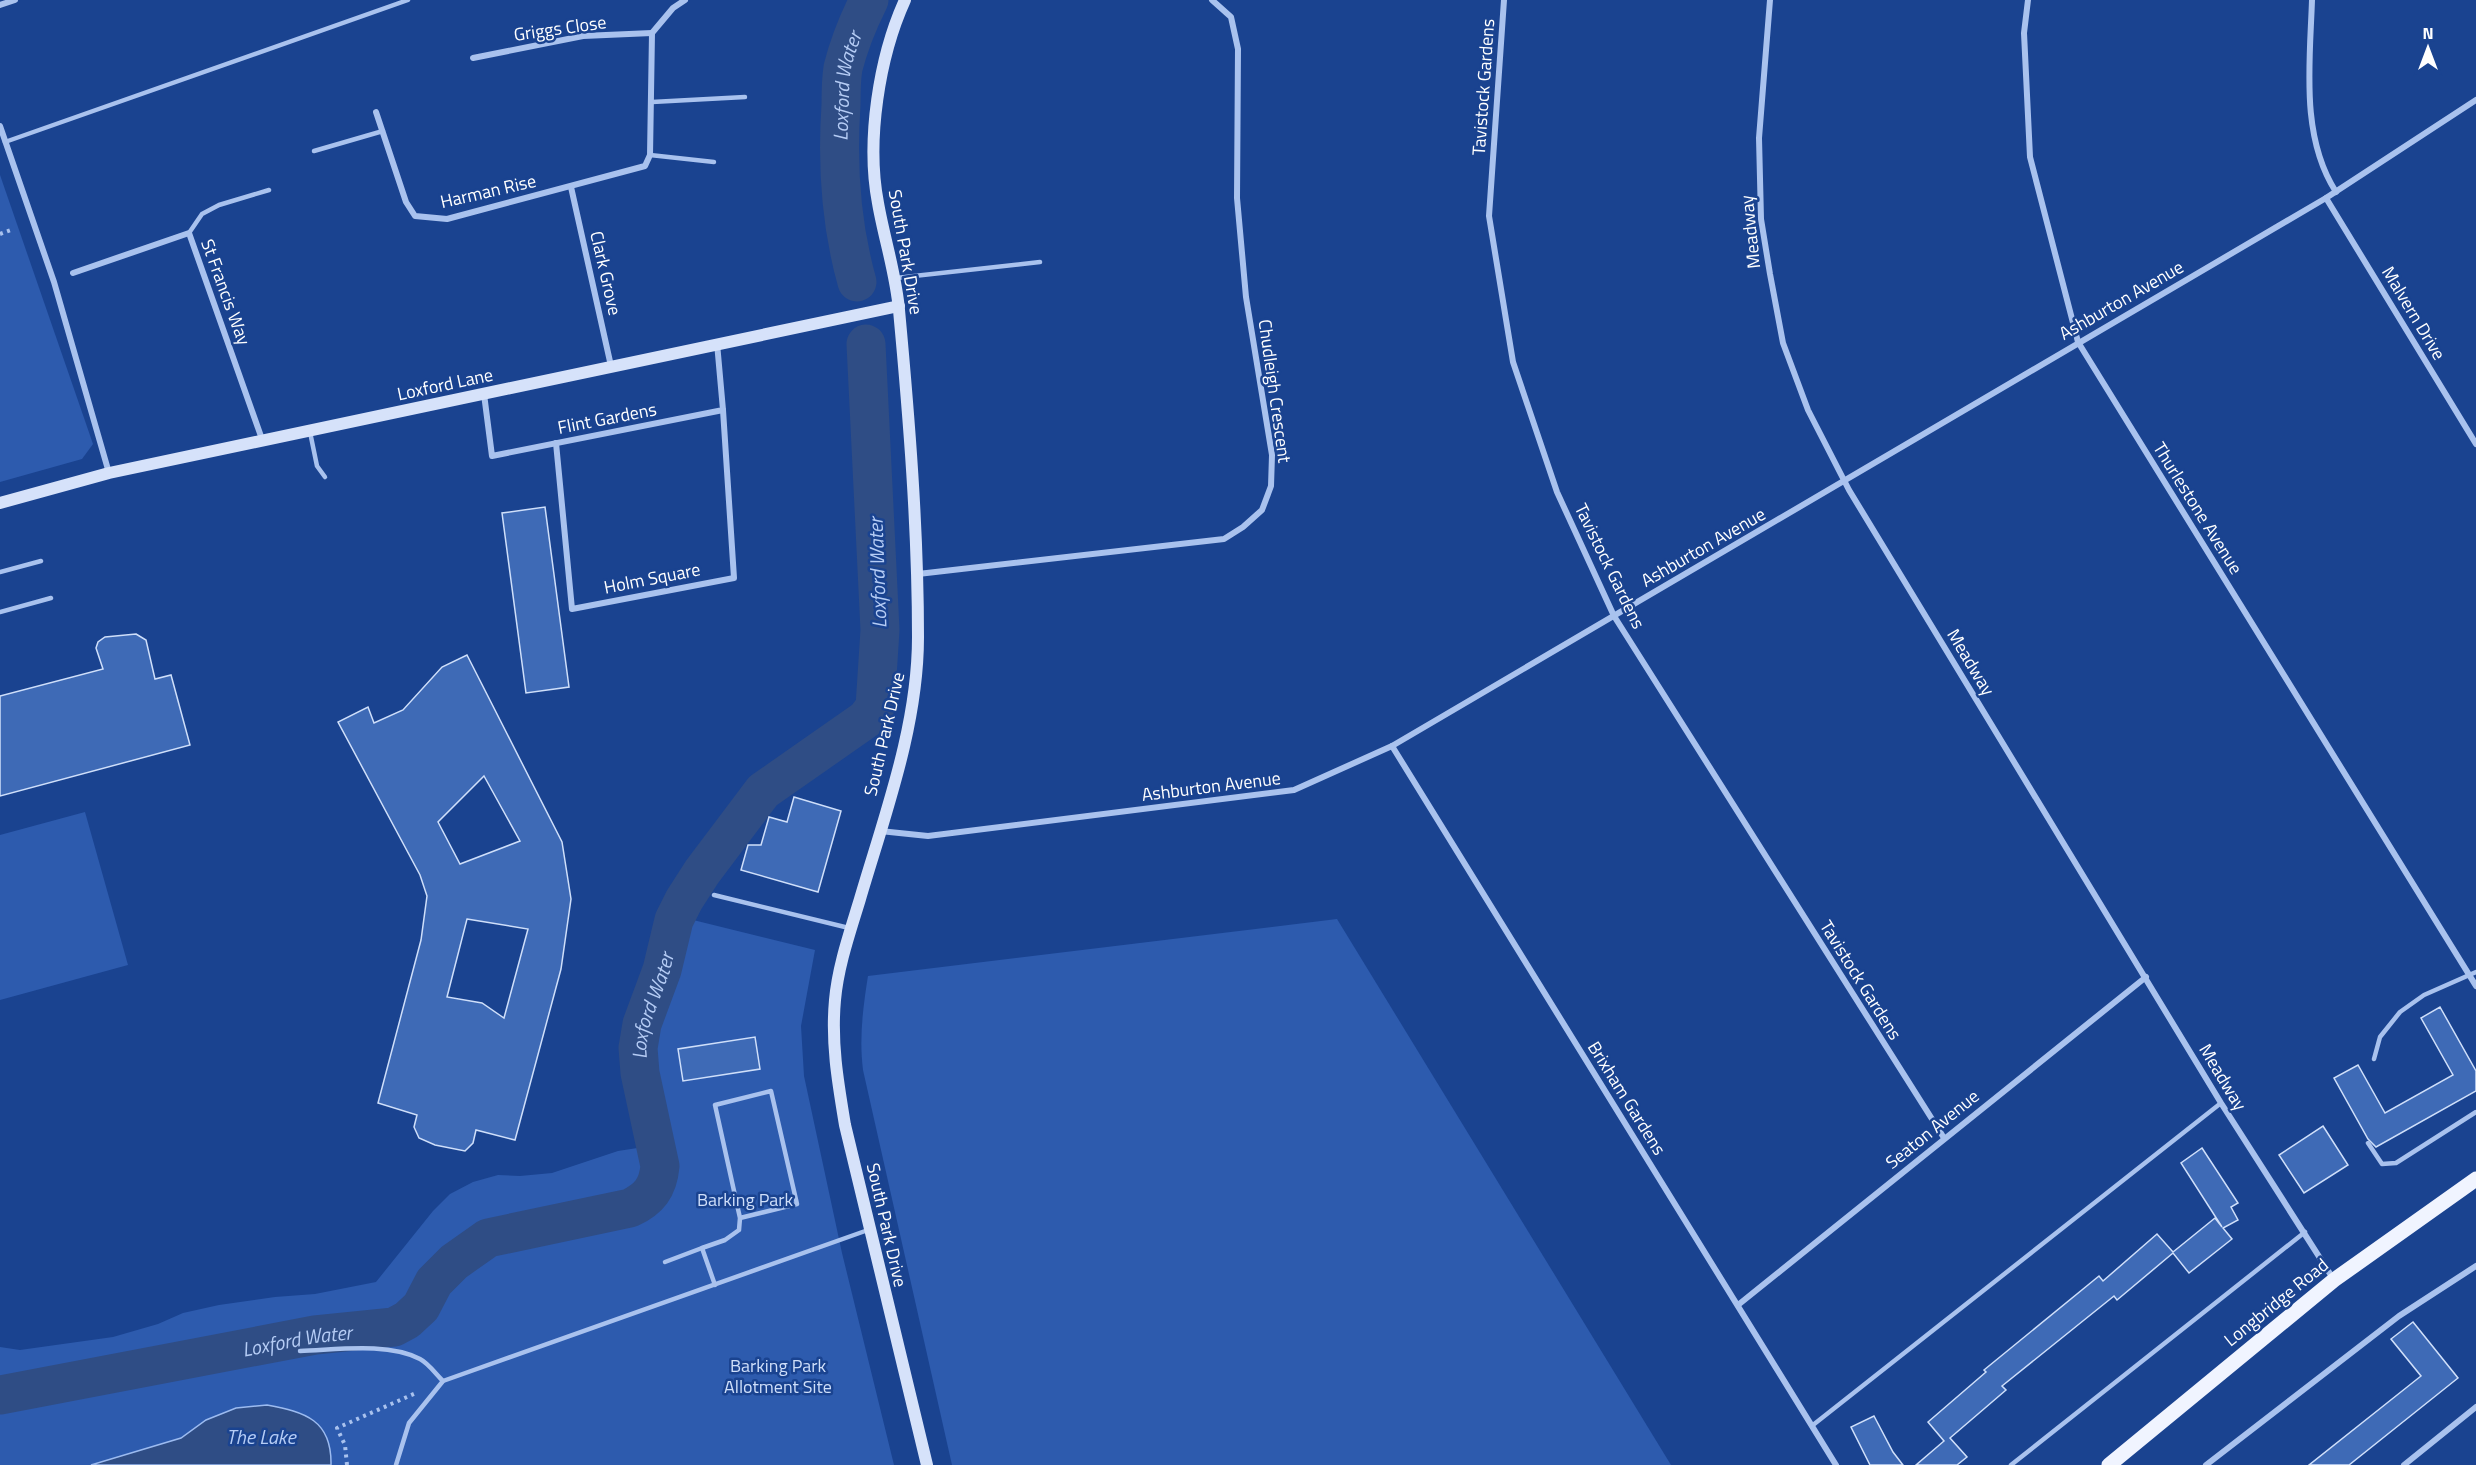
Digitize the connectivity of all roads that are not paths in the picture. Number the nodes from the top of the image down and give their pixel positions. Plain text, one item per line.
1 (15, 0) edge
2 (408, 0) edge
3 (685, 0) edge
4 (905, 0) edge
5 (1212, 0) edge
6 (1504, 0) edge
7 (1770, 0) edge
8 (2028, 0) edge
9 (2313, 0) edge
10 (0, 5) edge
11 (652, 33) junction
12 (473, 58) dead end
13 (745, 98) dead end
14 (2476, 100) edge
15 (652, 102) junction
16 (376, 112) dead end
17 (0, 126) edge
18 (383, 131) junction
19 (6, 142) junction
20 (314, 151) dead end
21 (650, 155) junction
22 (714, 162) dead end
23 (571, 187) junction
24 (269, 190) dead end
25 (2336, 192) junction
26 (2326, 198) junction
27 (189, 233) junction
28 (1040, 262) dead end
29 (73, 273) dead end
30 (893, 278) junction
31 (899, 306) junction
32 (2078, 342) junction
33 (717, 343) junction
34 (611, 366) junction
35 (484, 394) junction
36 (723, 410) junction
37 (310, 432) junction
38 (263, 441) junction
39 (556, 443) junction
40 (2476, 444) edge
41 (109, 472) junction
42 (325, 477) dead end
43 (1844, 481) junction
44 (0, 503) edge
45 (41, 561) dead end
46 (0, 572) edge
47 (918, 574) junction
48 (51, 598) dead end
49 (0, 612) edge
50 (1614, 616) junction
51 (1392, 746) junction
52 (880, 831) junction
53 (714, 895) dead end
54 (851, 928) junction
55 (2473, 974) edge
56 (2145, 977) junction
57 (2476, 986) edge
58 (2374, 1059) dead end
59 (2221, 1103) junction
60 (2476, 1112) edge
61 (1944, 1138) junction
62 (2368, 1143) dead end
63 (2476, 1179) edge
64 (740, 1218) junction
65 (870, 1229) junction
66 (2305, 1232) junction
67 (702, 1248) junction
68 (665, 1262) dead end
69 (2476, 1266) edge
70 (2334, 1280) junction
71 (715, 1285) junction
72 (1738, 1305) junction
73 (300, 1351) dead end
74 (443, 1381) junction
75 (2476, 1407) edge
76 (1813, 1425) junction
77 (396, 1465) edge
78 (927, 1465) edge
79 (1836, 1465) edge
80 (2011, 1465) edge
81 (2109, 1465) edge
82 (2206, 1465) edge
83 (2404, 1465) edge

1 - 10 street
2 - 19 lane
3 - 11 street
4 - 30 street, South Park Drive
5 - 47 street, Chudleigh Crescent
6 - 50 street, Tavistock Gardens
7 - 43 street, Meadway
8 - 32 street, Thurlestone Avenue
9 - 25 street
11 - 12 street, Griggs Close
11 - 15 street
13 - 15 lane
14 - 25 street, Ashburton Avenue
15 - 21 street
16 - 18 street, Harman Rise
17 - 19 street
18 - 20 lane
18 - 23 street, Harman Rise
19 - 41 street
21 - 22 lane
21 - 23 street
23 - 34 street, Clark Grove
24 - 27 lane
25 - 26 street, Ashburton Avenue
26 - 32 street, Ashburton Avenue
26 - 40 street, Malvern Drive
27 - 29 street, St Francis Way
27 - 38 street, St Francis Way
28 - 30 lane
30 - 31 street, South Park Drive
31 - 33 street, Loxford Lane
31 - 47 street, South Park Drive
32 - 43 street, Ashburton Avenue
32 - 55 street, Thurlestone Avenue
33 - 34 street, Loxford Lane
33 - 36 street
34 - 35 street, Loxford Lane
35 - 37 street, Loxford Lane
35 - 39 street, Flint Gardens
36 - 39 street, Flint Gardens
36 - 39 street, Holm Square
37 - 38 street, Loxford Lane
37 - 42 lane
38 - 41 street, Loxford Lane
41 - 44 street, Loxford Lane
43 - 50 street, Ashburton Avenue
43 - 56 street, Meadway
45 - 46 lane
47 - 52 street, South Park Drive
48 - 49 lane
50 - 51 street, Ashburton Avenue
50 - 61 street, Tavistock Gardens
51 - 52 street, Ashburton Avenue
51 - 72 street, Brixham Gardens
52 - 54 street, South Park Drive
53 - 54 lane
54 - 65 street, South Park Drive
55 - 57 street, Thurlestone Avenue
55 - 58 lane
56 - 59 street, Meadway
56 - 61 street, Seaton Avenue
59 - 66 street, Meadway
59 - 76 lane
60 - 62 lane
61 - 72 street, Seaton Avenue
63 - 70 main road, Longbridge Road
64 - 64 lane
64 - 67 lane
65 - 71 lane
65 - 78 street, South Park Drive
66 - 70 street, Meadway
66 - 80 lane
67 - 68 lane
67 - 71 lane
69 - 82 street
70 - 81 main road, Longbridge Road
71 - 74 lane
72 - 76 street, Brixham Gardens
73 - 74 lane
74 - 77 lane
75 - 83 street
76 - 79 street, Brixham Gardens

